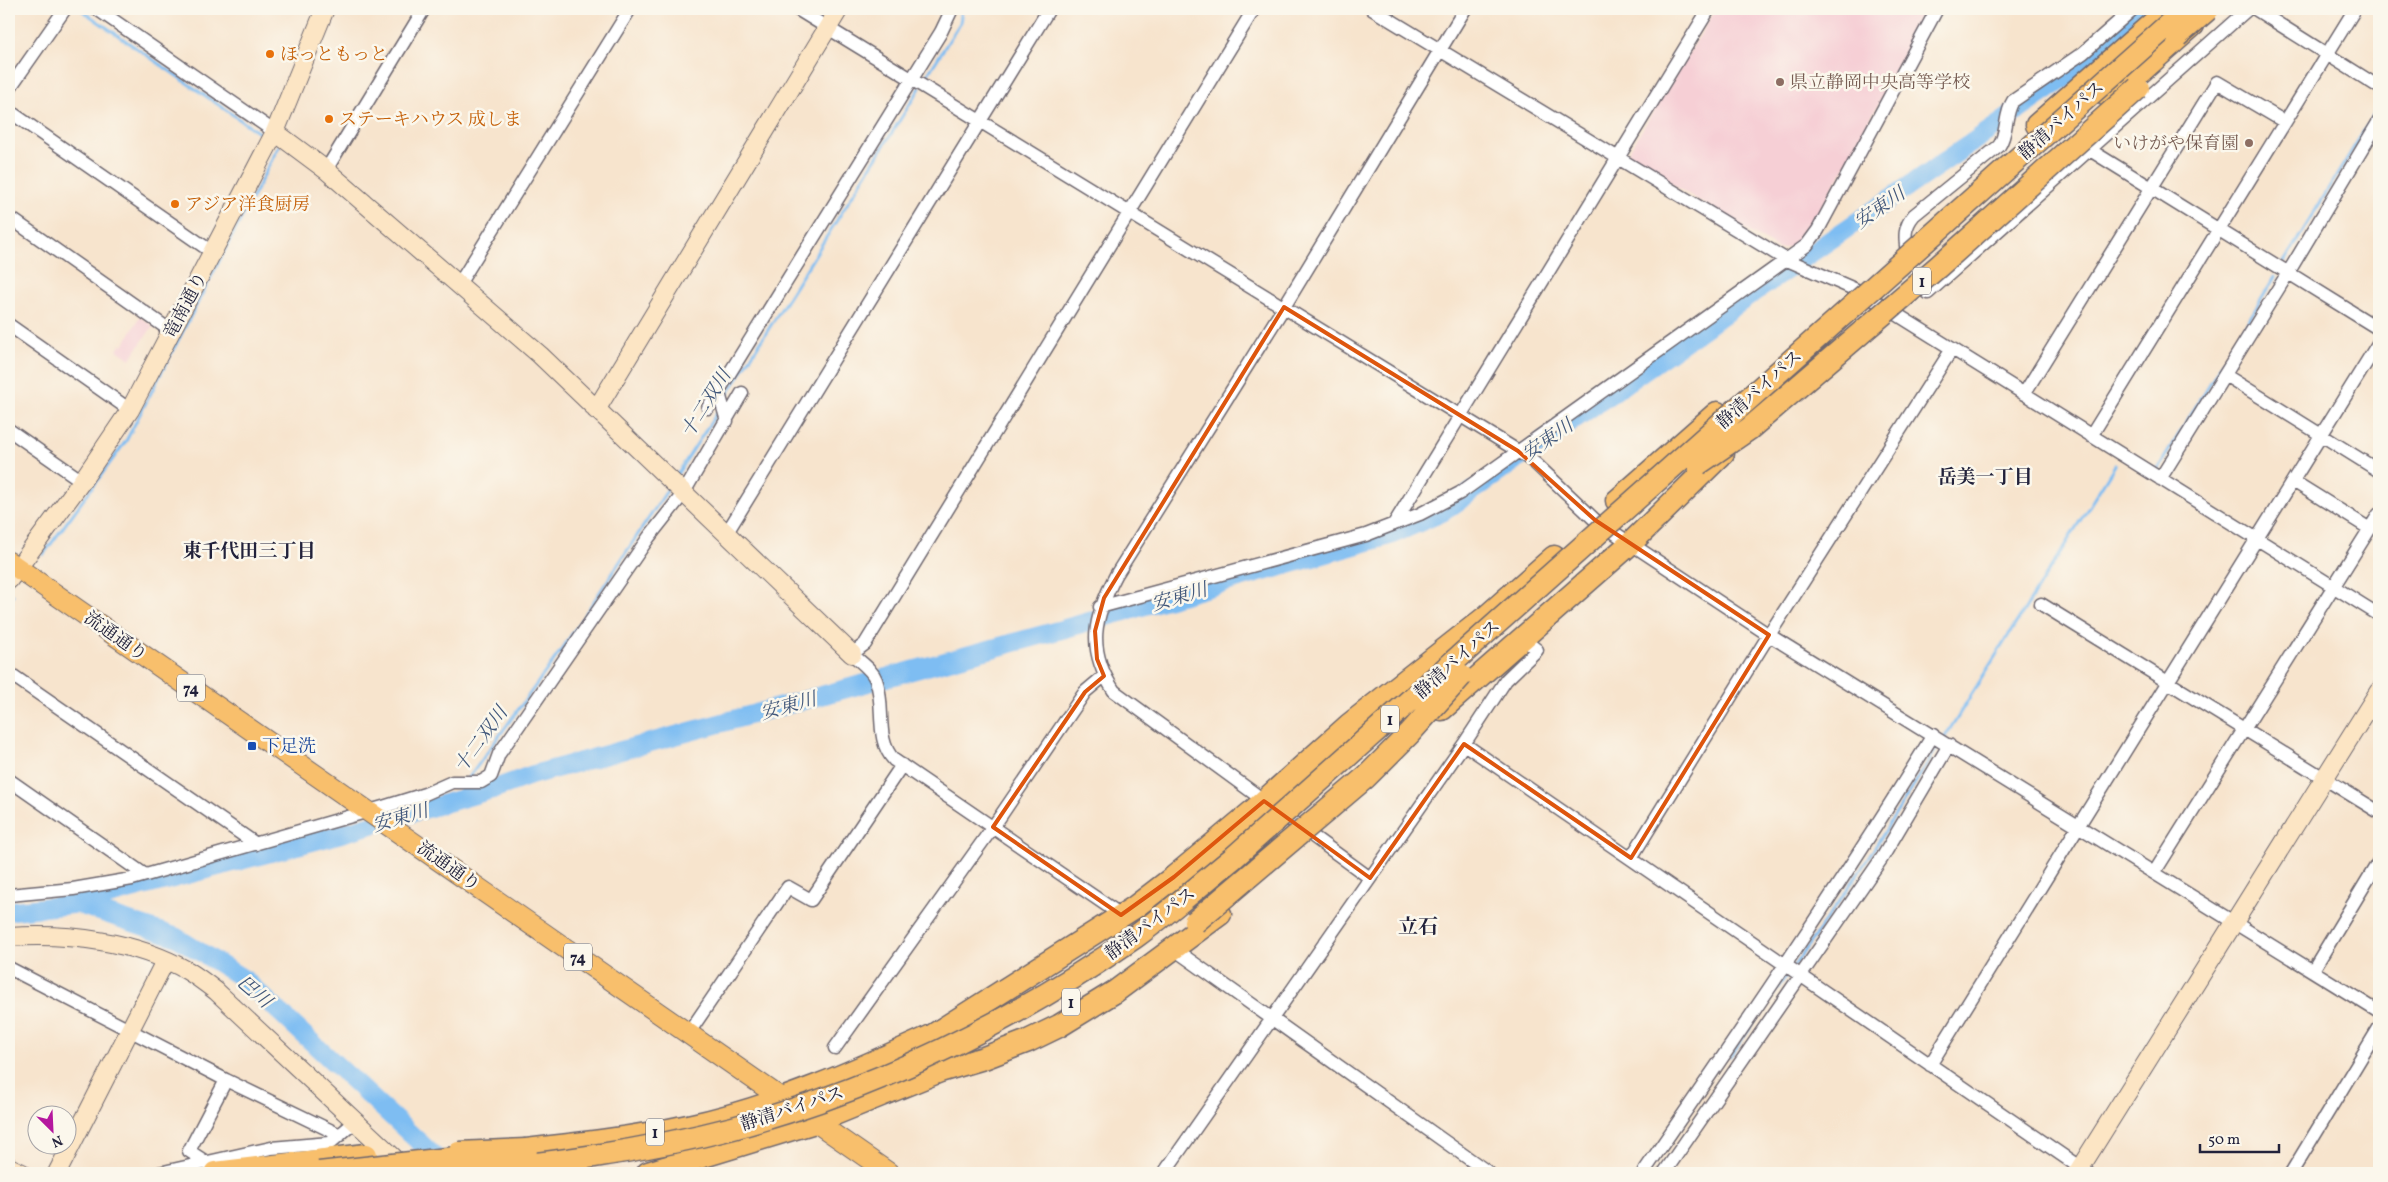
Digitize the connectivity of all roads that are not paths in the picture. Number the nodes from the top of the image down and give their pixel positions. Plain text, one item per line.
1 (65, 9) edge
2 (97, 9) edge
3 (325, 9) edge
4 (424, 9) edge
5 (630, 9) edge
6 (797, 9) edge
7 (839, 9) edge
8 (952, 9) edge
9 (1049, 9) edge
10 (1254, 9) edge
11 (1372, 9) edge
12 (1464, 9) edge
13 (1709, 9) edge
14 (1937, 9) edge
15 (2133, 9) edge
16 (2172, 9) edge
17 (2184, 9) edge
18 (2210, 9) edge
19 (2248, 9) edge
20 (2255, 9) edge
21 (2355, 9) edge
22 (828, 28) junction
23 (1439, 50) junction
24 (2327, 54) junction
25 (913, 79) junction
26 (2379, 87) edge
27 (9, 89) edge
28 (9, 111) edge
29 (2379, 121) edge
30 (981, 122) junction
31 (2285, 122) junction
32 (275, 132) junction
33 (2090, 150) junction
34 (1619, 158) junction
35 (326, 170) junction
36 (2151, 188) junction
37 (1130, 211) junction
38 (9, 217) edge
39 (2219, 230) junction
40 (1950, 242) junction
41 (212, 252) junction
42 (1973, 253) junction
43 (1907, 254) junction
44 (1785, 259) junction
45 (2288, 273) junction
46 (459, 284) junction
47 (1861, 292) junction
48 (1928, 293) dead end
49 (1881, 304) junction
50 (1284, 306) junction
51 (9, 325) edge
52 (2379, 329) edge
53 (171, 331) junction
54 (2379, 342) edge
55 (1952, 349) junction
56 (2224, 375) junction
57 (718, 390) junction
58 (742, 393) dead end
59 (2024, 394) junction
60 (1751, 397) junction
61 (708, 408) dead end
62 (130, 410) junction
63 (596, 410) junction
64 (1460, 416) junction
65 (727, 421) junction
66 (9, 430) edge
67 (2320, 434) junction
68 (2091, 436) junction
69 (1518, 452) junction
70 (1698, 464) junction
71 (2379, 471) edge
72 (2160, 479) junction
73 (82, 481) junction
74 (2293, 481) junction
75 (676, 487) junction
76 (2379, 514) edge
77 (1596, 520) junction
78 (1394, 524) junction
79 (2370, 529) junction
80 (726, 534) junction
81 (2257, 539) junction
82 (1630, 543) junction
83 (12, 570) edge
84 (2333, 587) junction
85 (1531, 593) junction
86 (2041, 604) dead end
87 (1100, 607) junction
88 (2379, 615) edge
89 (1769, 635) junction
90 (1522, 638) junction
91 (852, 654) junction
92 (9, 673) edge
93 (1104, 676) junction
94 (1461, 676) junction
95 (2168, 683) junction
96 (2379, 691) edge
97 (2244, 730) junction
98 (1933, 735) junction
99 (1464, 744) junction
100 (1949, 745) junction
101 (902, 765) junction
102 (2326, 779) junction
103 (9, 780) edge
104 (1264, 801) junction
105 (2379, 812) edge
106 (372, 813) junction
107 (993, 827) junction
108 (2077, 827) junction
109 (1312, 834) junction
110 (256, 844) junction
111 (1631, 858) junction
112 (2379, 861) edge
113 (2154, 873) junction
114 (145, 876) junction
115 (1370, 878) junction
116 (9, 895) edge
117 (1122, 915) junction
118 (2235, 921) junction
119 (9, 937) edge
120 (1174, 949) junction
121 (165, 961) junction
122 (1787, 965) junction
123 (9, 968) edge
124 (2313, 970) junction
125 (1802, 976) junction
126 (2379, 1012) edge
127 (1272, 1018) junction
128 (2379, 1028) edge
129 (130, 1030) junction
130 (688, 1034) junction
131 (935, 1034) junction
132 (835, 1048) dead end
133 (1930, 1065) junction
134 (940, 1070) junction
135 (226, 1080) junction
136 (782, 1099) junction
137 (356, 1121) junction
138 (815, 1122) junction
139 (340, 1135) junction
140 (526, 1150) junction
141 (9, 1167) edge
142 (210, 1168) edge
143 (2082, 1172) edge
144 (22, 1173) edge
145 (57, 1173) edge
146 (159, 1173) edge
147 (319, 1173) edge
148 (410, 1173) edge
149 (453, 1173) edge
150 (579, 1173) edge
151 (648, 1173) edge
152 (889, 1173) edge
153 (1164, 1173) edge
154 (1489, 1173) edge
155 (1643, 1173) edge
156 (1664, 1173) edge
157 (2291, 1173) edge

1 - 27 street
2 - 32 street
3 - 32 street, 竜南通り
4 - 35 street
5 - 46 street
6 - 22 street
7 - 22 street
8 - 25 street
9 - 30 street
10 - 37 street
11 - 23 street
12 - 23 street
13 - 34 street
14 - 44 street
15 - 43 street
16 - 60 highway, 1, bridge
17 - 43 highway, 1
17 - 60 highway, 静清バイパス / 1, bridge
18 - 40 highway, 1
18 - 70 highway, 静清バイパス / 1, bridge
18 - 70 highway, 1, bridge
19 - 33 street
20 - 24 street
21 - 24 street
22 - 25 street
22 - 63 street
23 - 34 street
23 - 50 street
24 - 26 street
24 - 31 street
25 - 30 street
25 - 57 street
28 - 41 street
29 - 45 street
30 - 37 street
30 - 80 street
31 - 36 street
31 - 39 street
32 - 35 street
32 - 41 street, 竜南通り
33 - 36 street
33 - 42 street
34 - 44 street
34 - 64 street
35 - 46 street
36 - 39 street
36 - 59 street
37 - 50 street
37 - 91 street
38 - 53 street
39 - 45 street
39 - 68 street
40 - 42 street
40 - 49 highway, 1
41 - 53 street, 竜南通り
42 - 48 street
43 - 47 highway, 1
44 - 47 street
44 - 69 street
45 - 52 street
45 - 56 street
46 - 63 street
47 - 49 street
47 - 77 highway, 1
49 - 55 street
49 - 82 highway, 1
50 - 64 street
50 - 87 street
51 - 62 street
53 - 62 street, 竜南通り
54 - 67 street
55 - 59 street
55 - 89 street
56 - 67 street
56 - 72 street
57 - 61 street
57 - 65 street
58 - 65 street
59 - 68 street
60 - 85 highway, 静清バイパス / 1, bridge
62 - 73 street, 竜南通り
63 - 75 street
64 - 69 street
64 - 78 street
65 - 75 street
66 - 73 street
67 - 71 street
67 - 74 street
68 - 72 street
69 - 77 street
69 - 78 street
70 - 94 highway, 静清バイパス / 1
72 - 81 street
73 - 83 street, 竜南通り
74 - 79 street
74 - 81 street
75 - 80 street
75 - 106 street
76 - 79 street
77 - 82 street
77 - 104 highway, 1
78 - 87 street
79 - 84 street
80 - 91 street
81 - 84 street
81 - 95 street
82 - 89 street
82 - 90 highway, 1
83 - 106 main road, 流通通り / 74
84 - 88 street
84 - 97 street
85 - 131 highway, 1, bridge
85 - 149 highway, 静清バイパス / 1, bridge
86 - 95 street
87 - 93 street
89 - 98 street
89 - 111 street
90 - 99 street
90 - 109 highway, 1
91 - 101 street
92 - 110 street
93 - 104 street
93 - 107 street
94 - 134 highway, 1, bridge
94 - 150 highway, 静清バイパス / 1, bridge
95 - 97 street
95 - 108 street
96 - 102 street
97 - 102 street
97 - 113 street
98 - 100 street
98 - 122 street
99 - 111 street
99 - 115 street
100 - 108 street
100 - 125 street
101 - 107 street
101 - 130 street
102 - 105 street
102 - 118 street
103 - 114 street
104 - 109 street
104 - 117 highway, 1
106 - 110 street
106 - 130 main road, 流通通り / 74
107 - 117 street
107 - 132 street
108 - 113 street
108 - 133 street
109 - 115 street
109 - 120 highway, 1
110 - 114 street
111 - 122 street
112 - 124 street
113 - 118 street
114 - 116 street
115 - 127 street
117 - 131 highway, 1
118 - 124 street
118 - 143 street
119 - 121 street
120 - 127 street
120 - 134 highway, 1
121 - 129 street
121 - 137 street
122 - 125 street
122 - 155 street
123 - 129 street
124 - 126 street
125 - 133 street
125 - 156 street
127 - 153 street
127 - 154 street
128 - 157 street
129 - 135 street
129 - 145 street
130 - 136 main road, 流通通り / 74
131 - 136 highway, 1
133 - 143 street
134 - 138 highway, 1
135 - 139 street
135 - 142 street
136 - 138 main road, 流通通り / 74
136 - 140 highway, 1
137 - 139 street
137 - 148 street
138 - 151 highway, 1
138 - 152 main road, 流通通り / 74
139 - 142 street
140 - 142 highway, 1, bridge
140 - 147 highway, bridge
141 - 144 street
142 - 146 street

